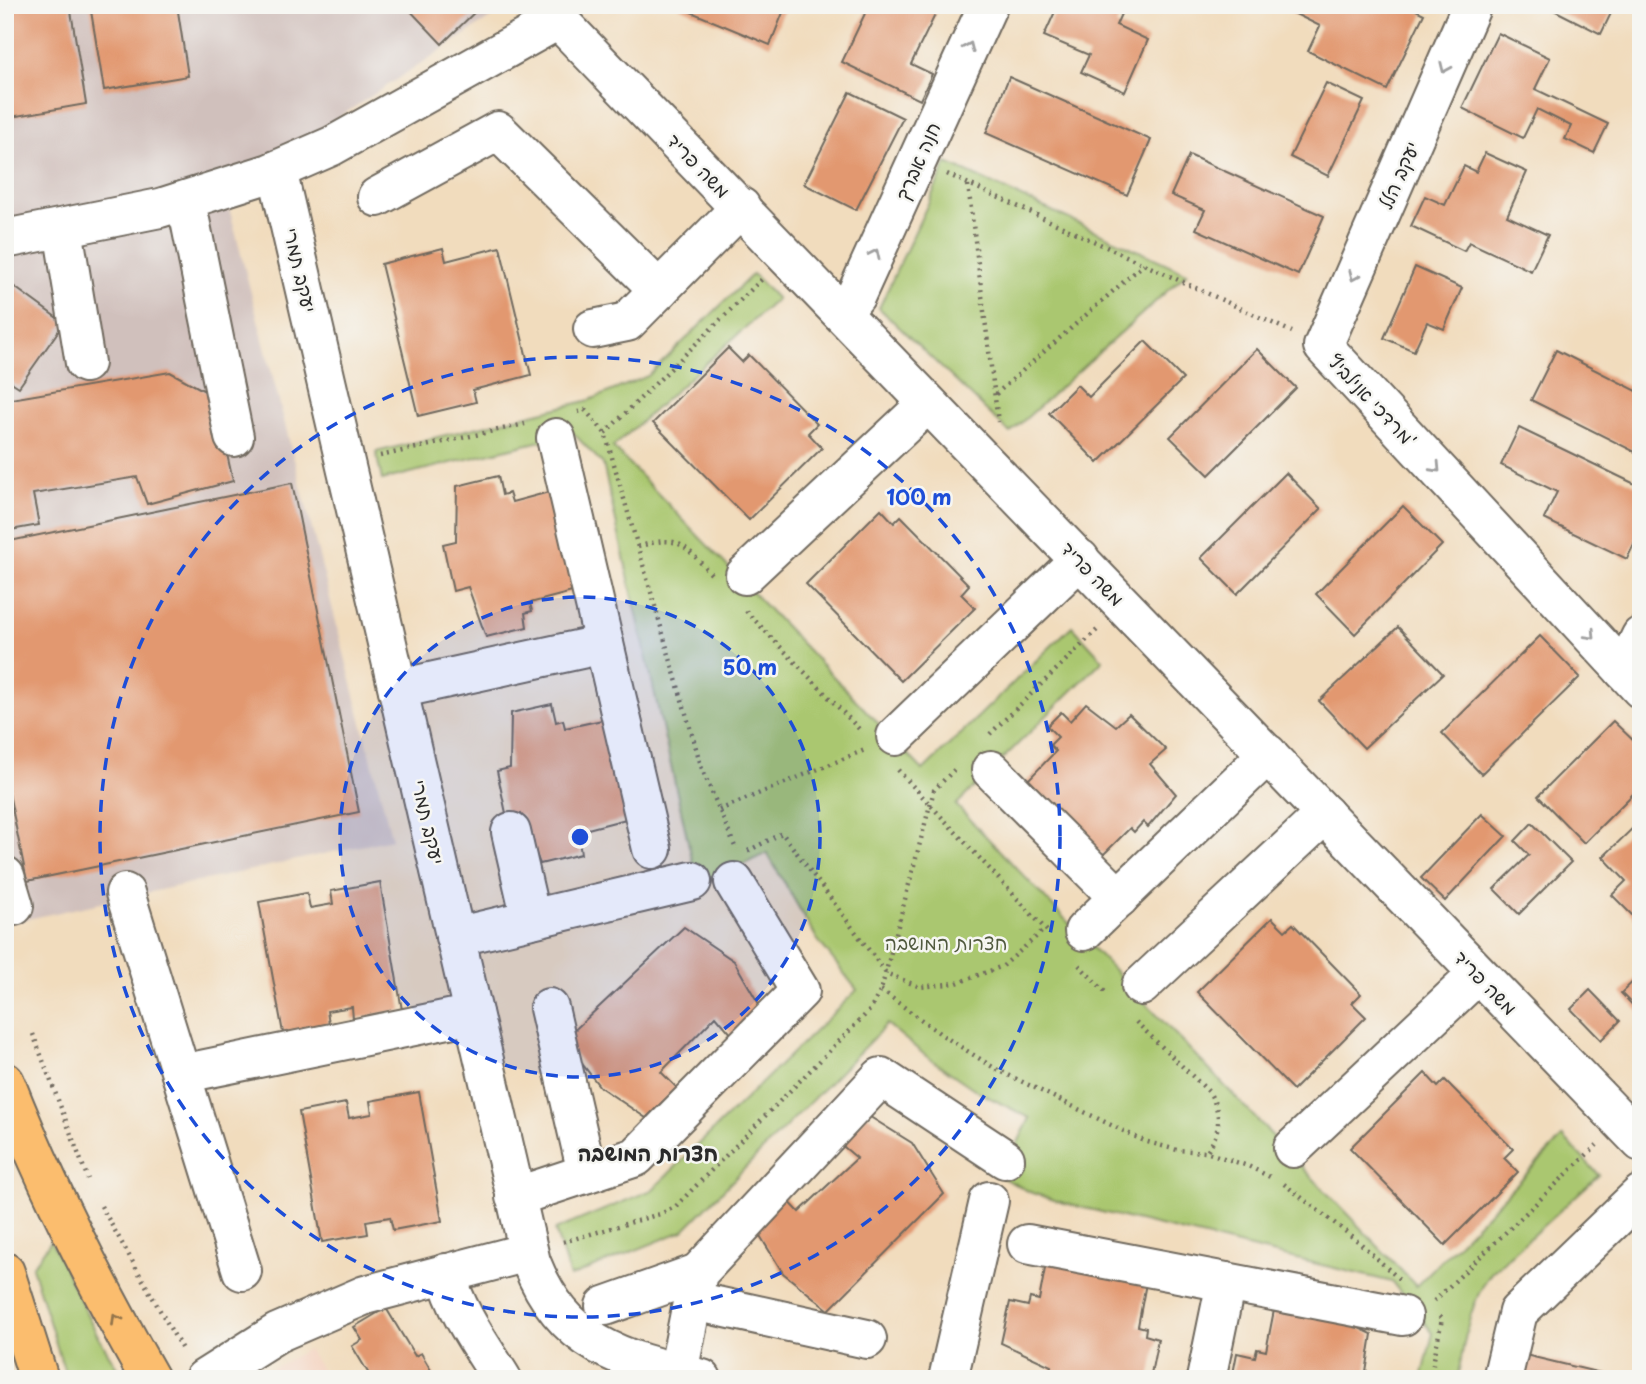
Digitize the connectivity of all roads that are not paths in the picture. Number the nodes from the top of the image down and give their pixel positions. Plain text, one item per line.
1 (988, 5) edge
2 (1472, 5) edge
3 (551, 13) edge
4 (277, 170) junction
5 (377, 197) dead end
6 (180, 202) junction
7 (741, 207) junction
8 (62, 229) junction
9 (5, 239) edge
10 (659, 290) junction
11 (842, 313) junction
12 (593, 329) dead end
13 (1323, 346) joint
14 (85, 363) dead end
15 (927, 404) junction
16 (234, 437) dead end
17 (556, 439) dead end
18 (1080, 559) junction
19 (735, 587) road end
20 (1641, 635) edge
21 (604, 644) junction
22 (1632, 680) edge
23 (398, 689) junction
24 (882, 746) road end
25 (1268, 754) junction
26 (979, 757) road end
27 (1325, 814) junction
28 (511, 832) dead end
29 (652, 849) dead end
30 (736, 869) road end
31 (692, 881) dead end
32 (125, 893) dead end
33 (1119, 898) junction
34 (531, 919) junction
35 (455, 937) junction
36 (1071, 944) road end
37 (1478, 974) junction
38 (1129, 1001) road end
39 (549, 1008) dead end
40 (473, 1014) junction
41 (181, 1074) junction
42 (5, 1082) edge
43 (1631, 1132) edge
44 (1293, 1148) dead end
45 (1005, 1159) dead end
46 (587, 1173) junction
47 (1641, 1194) edge
48 (515, 1197) junction
49 (989, 1201) dead end
50 (1027, 1244) dead end
51 (528, 1252) junction
52 (242, 1271) dead end
53 (5, 1272) edge
54 (446, 1273) junction
55 (1226, 1282) junction
56 (696, 1287) junction
57 (605, 1306) dead end
58 (1419, 1306) road end
59 (867, 1339) dead end
60 (195, 1367) edge
61 (690, 1376) edge
62 (39, 1379) edge
63 (150, 1379) edge
64 (502, 1379) edge
65 (948, 1379) edge
66 (1206, 1379) edge
67 (1502, 1379) edge

11 -> 1 street, חנה אברך
2 -> 13 street, יעקב הלל
3 - 4 street
3 - 7 street, משה פריד
4 - 6 street
4 - 23 street, יעקב תמרי
5 - 10 street
6 - 8 street
6 - 16 street
7 - 10 street
7 - 11 street, משה פריד
8 - 9 street
8 - 14 street
10 - 12 street
11 - 15 street, משה פריד
13 -> 22 street, מרדכי אנילביץ'
15 - 18 street, משה פריד
15 - 19 street
17 - 21 street
18 - 24 street
18 - 25 street, משה פריד
20 - 22 street
21 - 23 street
21 - 29 street
23 - 35 street, יעקב תמרי
25 - 27 street, משה פריד
25 - 33 street
26 - 33 street
27 - 37 street, משה פריד
27 - 38 street
28 - 34 street
30 - 46 street
31 - 34 street
32 - 41 street
33 - 36 street
34 - 35 street
35 - 40 street, יעקב תמרי
37 - 43 street, משה פריד
37 - 44 street
39 - 46 street
40 - 41 street
40 - 48 street, יעקב תמרי
41 - 52 street
63 -> 42 main road
45 - 56 street
46 - 48 street
47 - 67 street
48 - 51 street, יעקב תמרי
49 - 65 street
50 - 55 street
51 - 54 street
51 - 61 street, יעקב תמרי
53 - 62 main road
54 - 60 street
54 - 64 street
55 - 58 street
55 - 66 street
56 - 57 street
56 - 59 street
56 - 61 street

